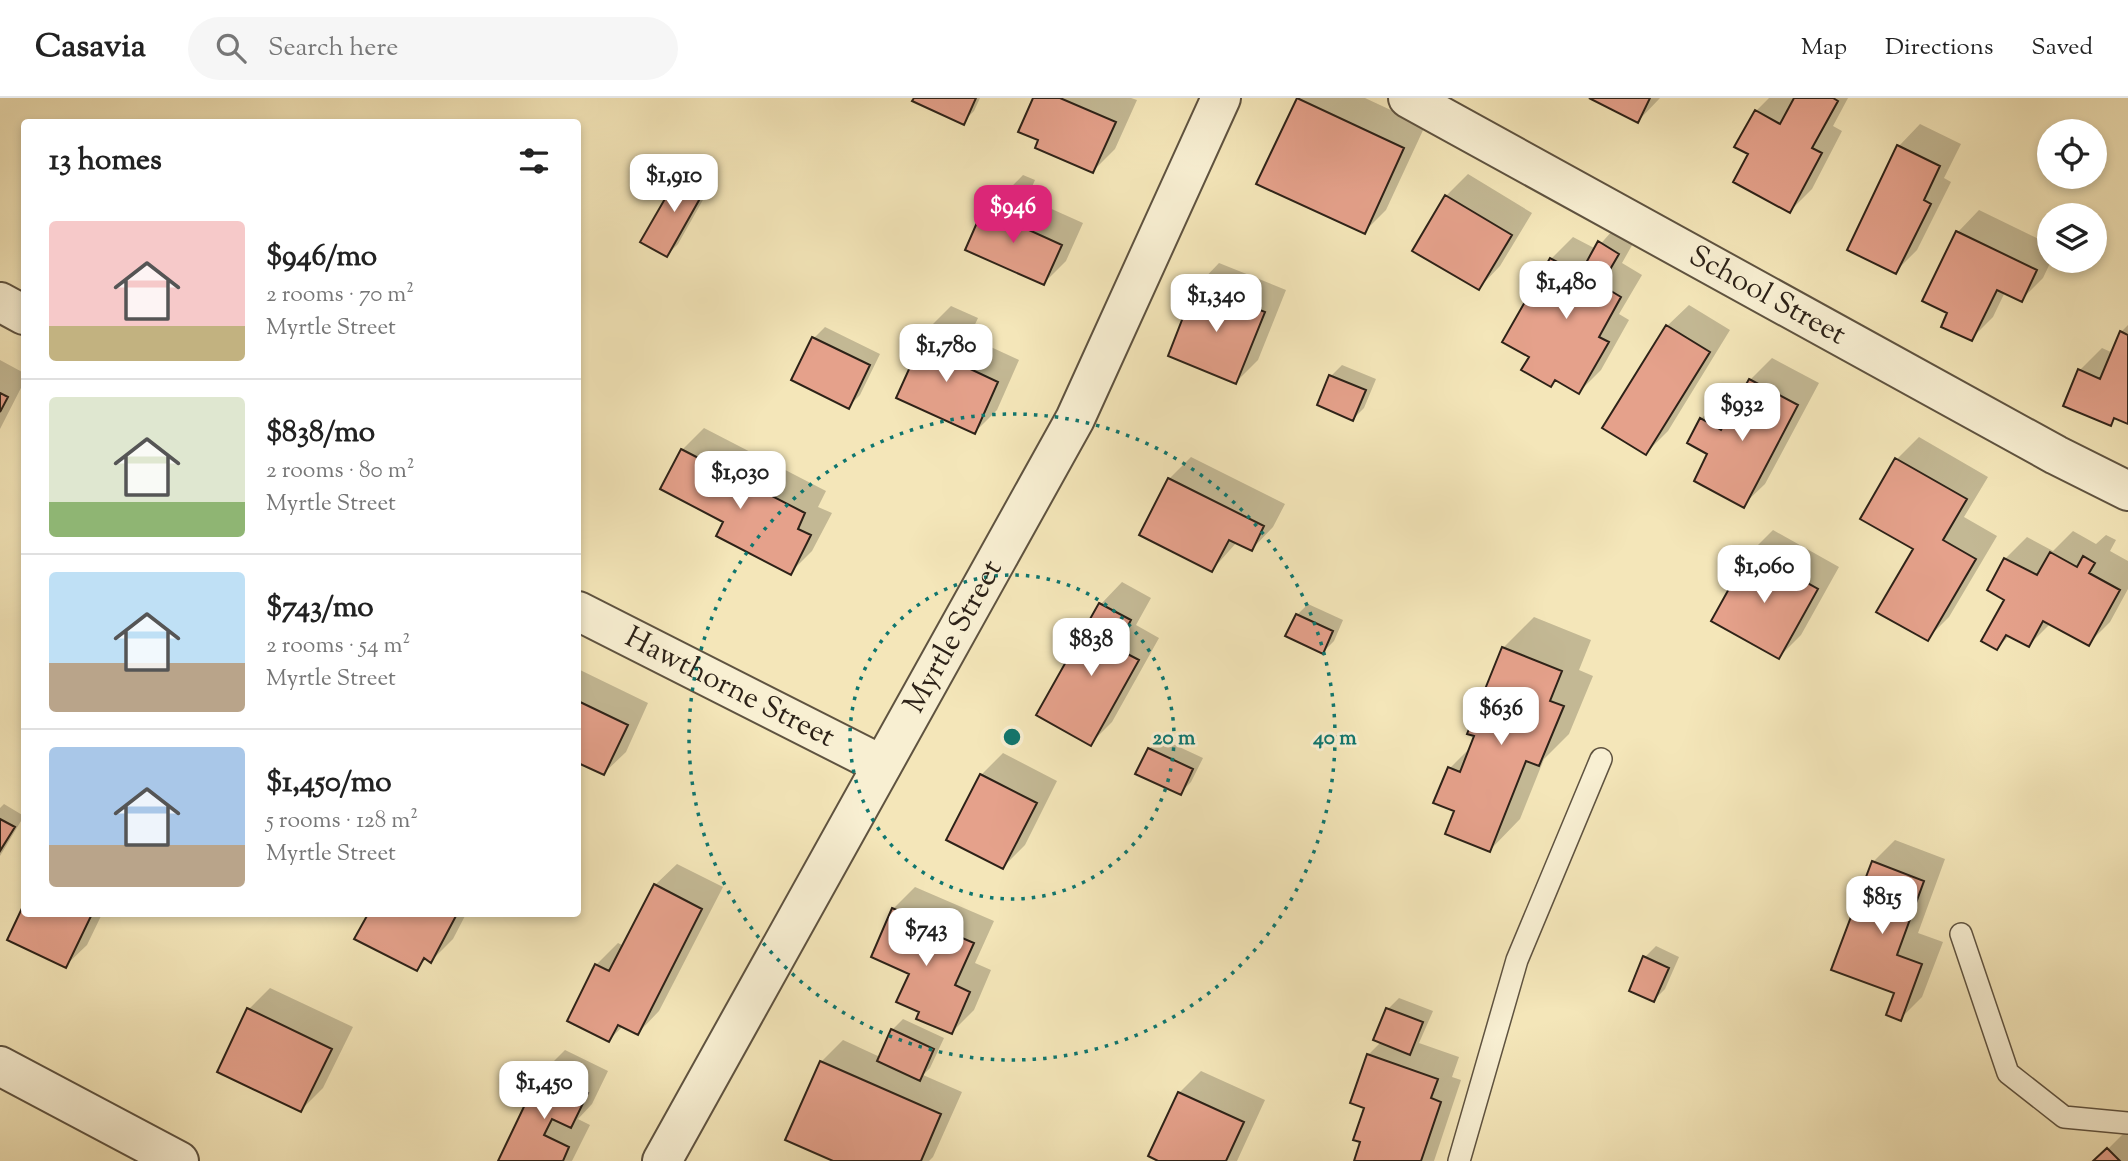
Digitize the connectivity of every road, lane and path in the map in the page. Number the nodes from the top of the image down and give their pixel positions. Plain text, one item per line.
1 (1221, 98) edge
2 (1408, 98) edge
3 (0, 302) edge
4 (21, 313) edge
5 (2128, 492) edge
6 (581, 613) edge
7 (1601, 759) dead end
8 (882, 765) junction
9 (1961, 934) dead end
10 (0, 1066) edge
11 (2128, 1123) edge
12 (179, 1161) edge
13 (662, 1161) edge
14 (1459, 1161) edge

1 - 8 street, Myrtle Street
2 - 5 street, School Street
3 - 4 street
6 - 8 street, Hawthorne Street
7 - 14 lane
8 - 13 street, Myrtle Street
9 - 11 lane
10 - 12 street

